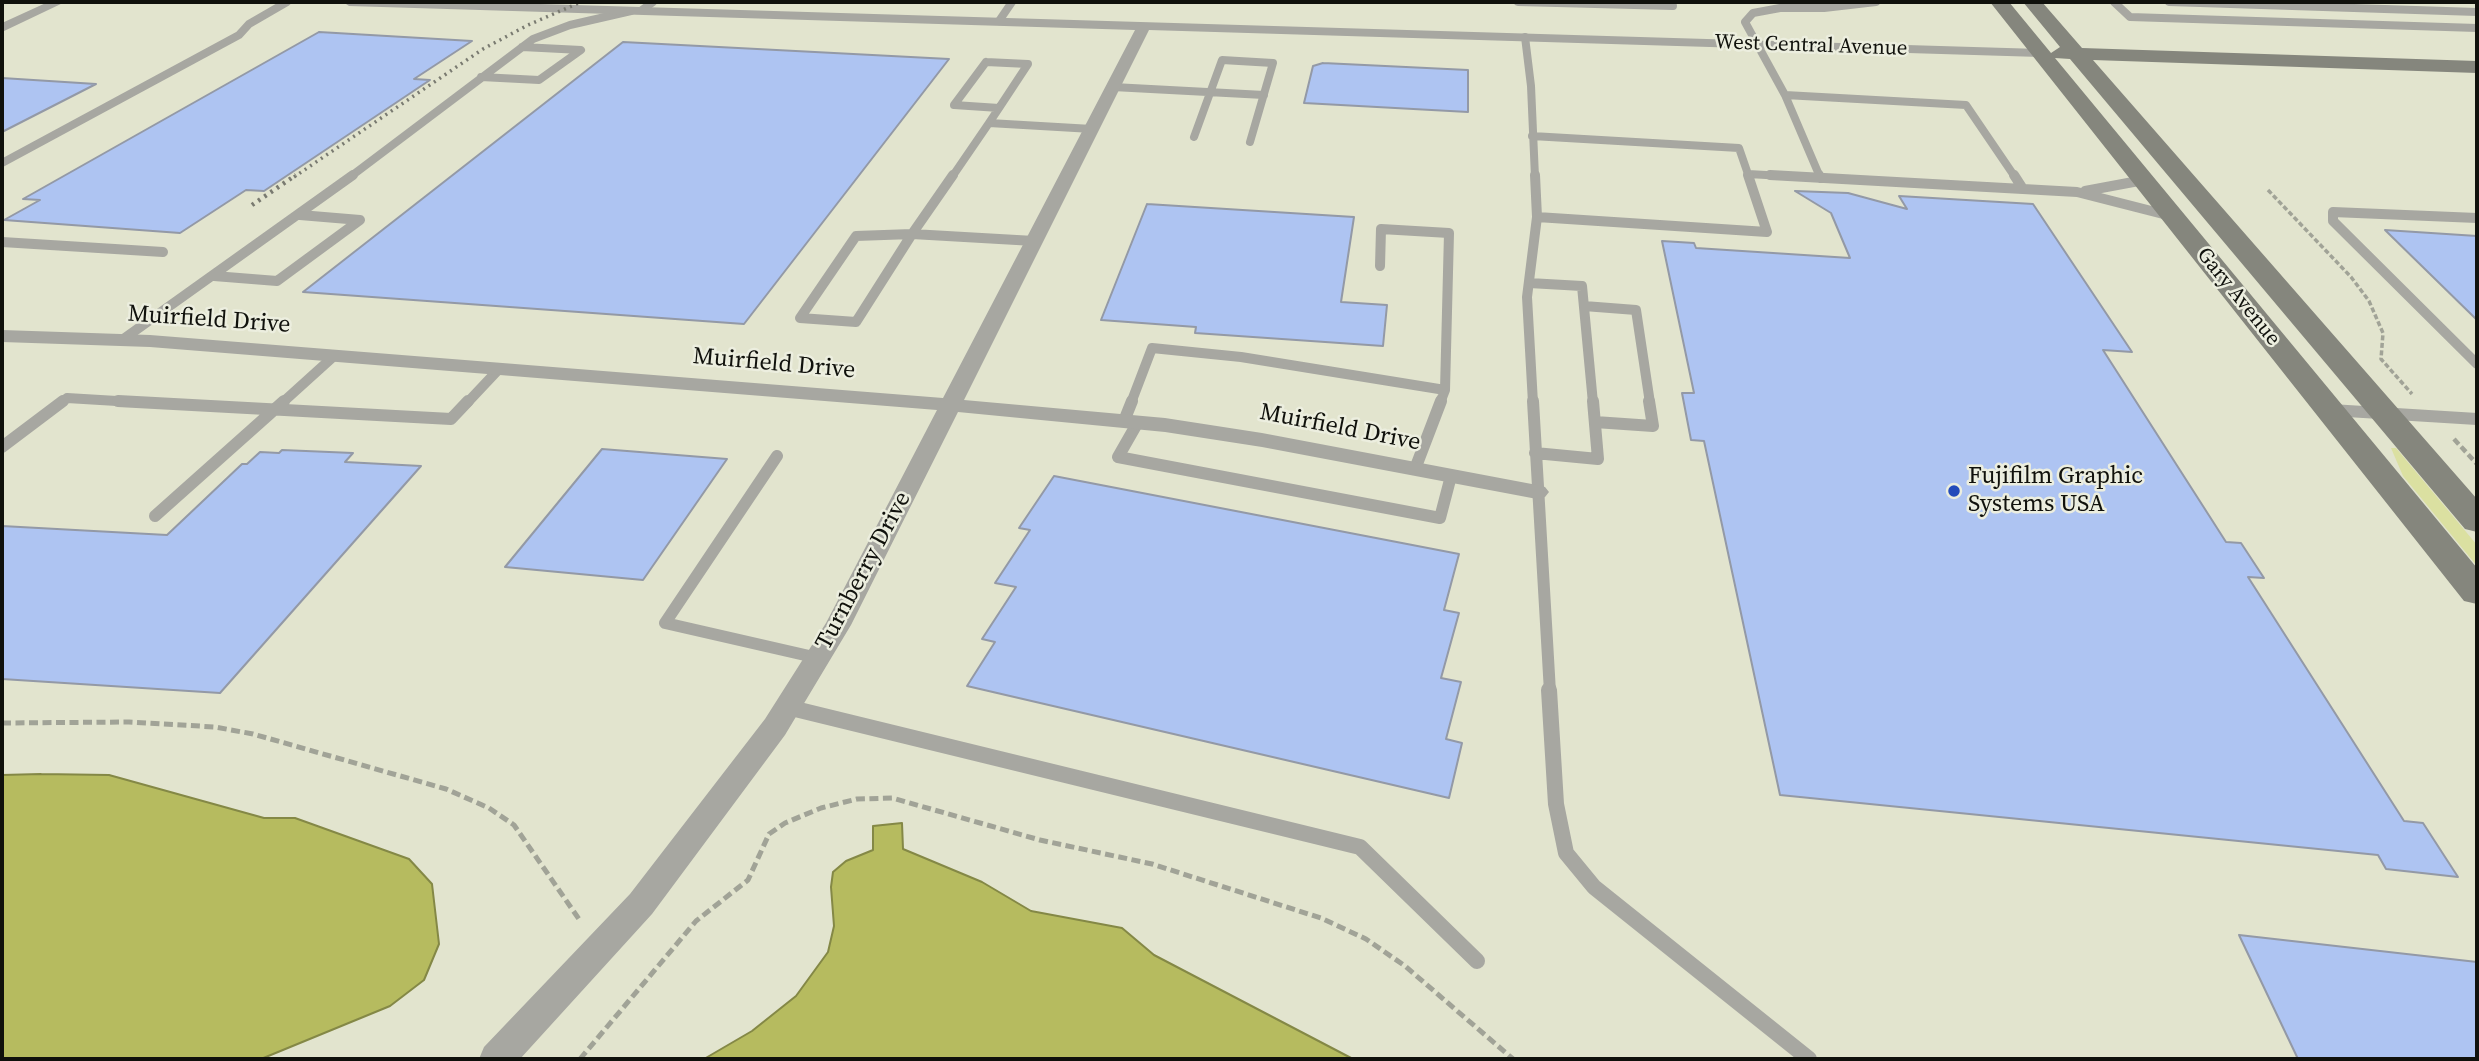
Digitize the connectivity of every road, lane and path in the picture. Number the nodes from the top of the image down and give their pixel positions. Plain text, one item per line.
1 (58, 2) edge
2 (287, 2) edge
3 (349, 2) edge
4 (1012, 2) edge
5 (1518, 2) edge
6 (1876, 2) edge
7 (1999, 2) edge
8 (2032, 2) edge
9 (2114, 2) edge
10 (2169, 2) edge
11 (1673, 6) dead end
12 (643, 7) edge
13 (2477, 12) edge
14 (999, 21) junction
15 (1144, 26) junction
16 (2477, 27) edge
17 (2, 28) edge
18 (1525, 37) junction
19 (1757, 44) junction
20 (522, 47) junction
21 (2040, 53) junction
22 (2077, 54) junction
23 (2477, 67) edge
24 (481, 77) junction
25 (1113, 87) junction
26 (1210, 92) junction
27 (1264, 95) junction
28 (1785, 96) junction
29 (999, 108) junction
30 (989, 123) junction
31 (1092, 129) junction
32 (1532, 136) junction
33 (1194, 137) dead end
34 (1250, 142) dead end
35 (2, 163) edge
36 (1748, 174) junction
37 (1820, 178) junction
38 (2144, 180) junction
39 (2023, 189) junction
40 (2268, 190) dead end
41 (2077, 192) junction
42 (300, 215) junction
43 (2173, 217) junction
44 (1537, 218) junction
45 (2477, 218) edge
46 (912, 234) junction
47 (1034, 241) junction
48 (2, 242) edge
49 (163, 252) dead end
50 (1380, 266) dead end
51 (214, 276) junction
52 (1529, 283) junction
53 (1584, 306) junction
54 (4, 338) edge
55 (122, 340) junction
56 (334, 356) junction
57 (2477, 364) edge
58 (499, 369) junction
59 (2405, 386) dead end
60 (1445, 390) junction
61 (951, 405) junction
62 (276, 408) junction
63 (2329, 410) junction
64 (2385, 413) junction
65 (2477, 419) edge
66 (1131, 421) junction
67 (1594, 422) junction
68 (2, 447) edge
69 (2464, 450) dead end
70 (1535, 453) junction
71 (777, 456) dead end
72 (2477, 464) edge
73 (1415, 469) junction
74 (1451, 477) junction
75 (1537, 492) junction
76 (155, 516) dead end
77 (2477, 521) edge
78 (2477, 593) edge
79 (818, 658) junction
80 (787, 707) junction
81 (2, 723) edge
82 (600, 948) junction
83 (1477, 961) dead end
84 (497, 1059) edge
85 (580, 1059) edge
86 (1513, 1059) edge
87 (1809, 1059) edge

1 - 17 street
2 - 35 lane
3 - 12 street, West Central Avenue
4 - 14 lane
5 - 11 lane
6 - 19 lane
7 - 21 main road, Gary Avenue
8 - 22 main road, Gary Avenue
9 - 16 lane
10 - 13 lane
12 - 14 street, West Central Avenue
12 - 20 lane
14 - 15 street, West Central Avenue
15 - 18 street, West Central Avenue
15 - 25 street, Turnberry Drive
18 - 19 street, West Central Avenue
18 - 32 lane
19 - 21 street, West Central Avenue
19 - 28 lane
20 - 24 lane
20 - 24 lane
21 - 22 main road, West Central Avenue
21 - 38 main road, Gary Avenue
22 - 23 main road, West Central Avenue
22 - 64 main road, Gary Avenue
24 - 42 lane
25 - 26 lane
25 - 31 street, Turnberry Drive
26 - 27 lane
26 - 27 lane
26 - 33 lane
27 - 34 lane
28 - 37 lane
28 - 39 lane
29 - 29 lane
29 - 30 lane
30 - 31 lane
30 - 46 lane
31 - 47 street, Turnberry Drive
32 - 36 lane
32 - 44 lane
36 - 37 lane
36 - 44 lane
37 - 39 lane
38 - 41 lane
38 - 43 main road, Gary Avenue
39 - 41 lane
40 - 59 path
41 - 43 lane
42 - 51 lane
42 - 51 lane
43 - 63 main road, Gary Avenue
44 - 52 lane
45 - 57 lane
46 - 46 lane
46 - 47 lane
47 - 61 street, Turnberry Drive
48 - 49 lane
50 - 60 lane
51 - 55 lane
52 - 53 lane
52 - 70 lane
53 - 67 lane
53 - 67 lane
54 - 55 street, Muirfield Drive
55 - 56 street, Muirfield Drive
56 - 58 street, Muirfield Drive
56 - 62 lane
58 - 61 street, Muirfield Drive
58 - 62 lane
60 - 66 lane
60 - 73 lane
61 - 66 street, Muirfield Drive
61 - 79 street, Turnberry Drive
62 - 68 lane
62 - 76 lane
63 - 64 lane
63 - 78 main road, Gary Avenue
64 - 65 lane
64 - 77 main road, Gary Avenue
66 - 73 street, Muirfield Drive
66 - 74 lane
67 - 70 lane
69 - 72 path
70 - 75 lane
71 - 79 lane
73 - 74 street, Muirfield Drive
74 - 75 street, Muirfield Drive
75 - 87 lane
79 - 80 street, Turnberry Drive
80 - 82 street, Turnberry Drive
80 - 83 lane
81 - 82 path
82 - 84 street, Turnberry Drive
85 - 86 path

